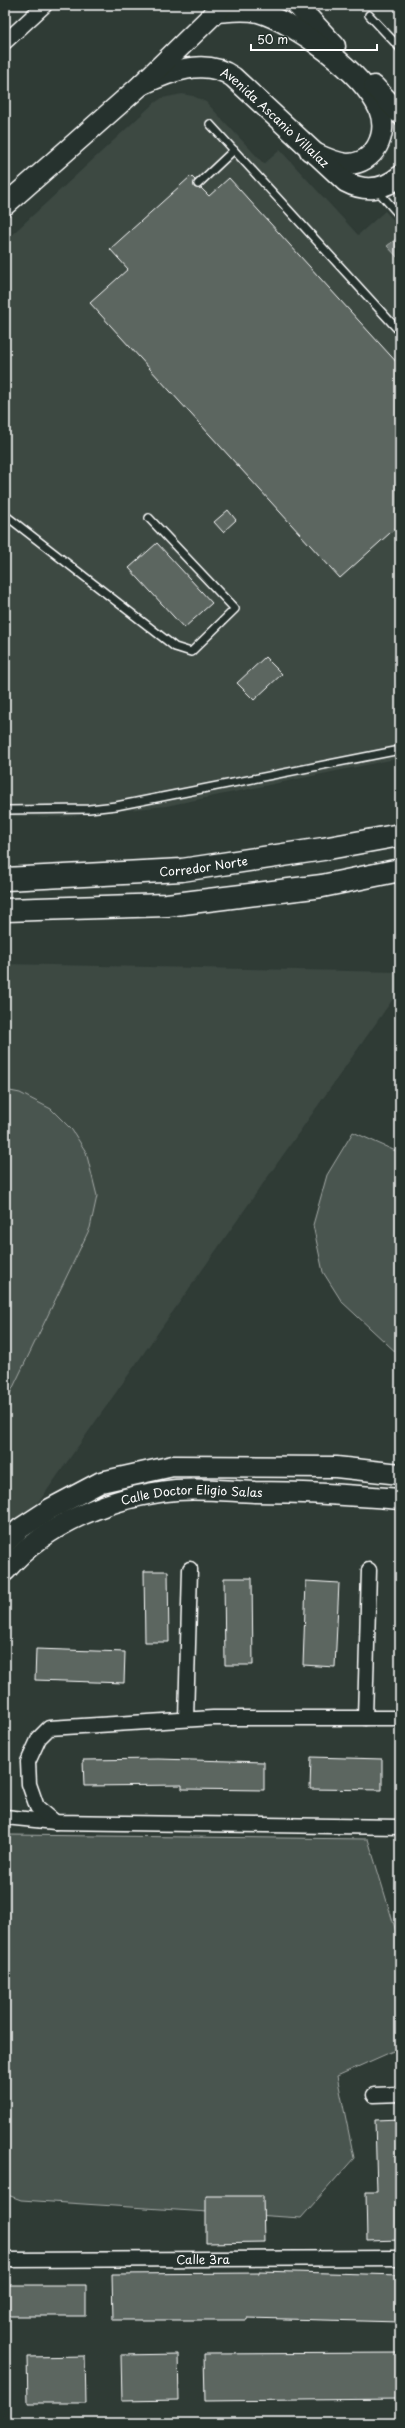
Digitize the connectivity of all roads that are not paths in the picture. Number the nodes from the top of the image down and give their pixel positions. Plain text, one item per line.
1 (45, 5) edge
2 (297, 5) edge
3 (220, 8) edge
4 (369, 15) dead end
5 (5, 42) edge
6 (400, 48) edge
7 (141, 85) junction
8 (400, 114) edge
9 (210, 124) dead end
10 (234, 150) junction
11 (310, 151) junction
12 (400, 176) edge
13 (198, 184) dead end
14 (375, 188) junction
15 (5, 205) edge
16 (400, 216) edge
17 (400, 332) edge
18 (5, 515) edge
19 (149, 518) dead end
20 (400, 750) edge
21 (5, 810) edge
22 (400, 835) edge
23 (400, 870) edge
24 (5, 879) edge
25 (5, 910) edge
26 (400, 1474) edge
27 (400, 1499) edge
28 (5, 1543) edge
29 (190, 1569) dead end
30 (5, 1570) edge
31 (369, 1570) dead end
32 (365, 1718) junction
33 (400, 1718) edge
34 (186, 1720) junction
35 (5, 1816) edge
36 (55, 1822) junction
37 (400, 1827) edge
38 (374, 2094) dead end
39 (400, 2094) edge
40 (400, 2258) edge
41 (7, 2260) dead end

1 - 5 street
2 - 8 main road
3 - 7 main road, Avenida Ascanio Villalaz
3 - 11 main road
4 - 6 lane
7 - 11 main road, Avenida Ascanio Villalaz
7 - 15 main road, Avenida Ascanio Villalaz
9 - 10 lane
10 - 13 lane
10 - 17 lane
11 - 14 main road, Avenida Ascanio Villalaz
12 - 14 main road, Avenida Ascanio Villalaz
14 - 16 lane
18 - 19 lane
20 - 21 lane
22 - 24 highway, Corredor Norte
23 - 25 highway
26 - 28 main road, Calle Doctor Eligio Salas
27 - 30 main road, Calle Doctor Eligio Salas
29 - 34 street
31 - 32 street
32 - 33 street
32 - 34 street
34 - 36 street
35 - 36 street
36 - 37 street
38 - 39 street
40 - 41 street, Calle 3ra

